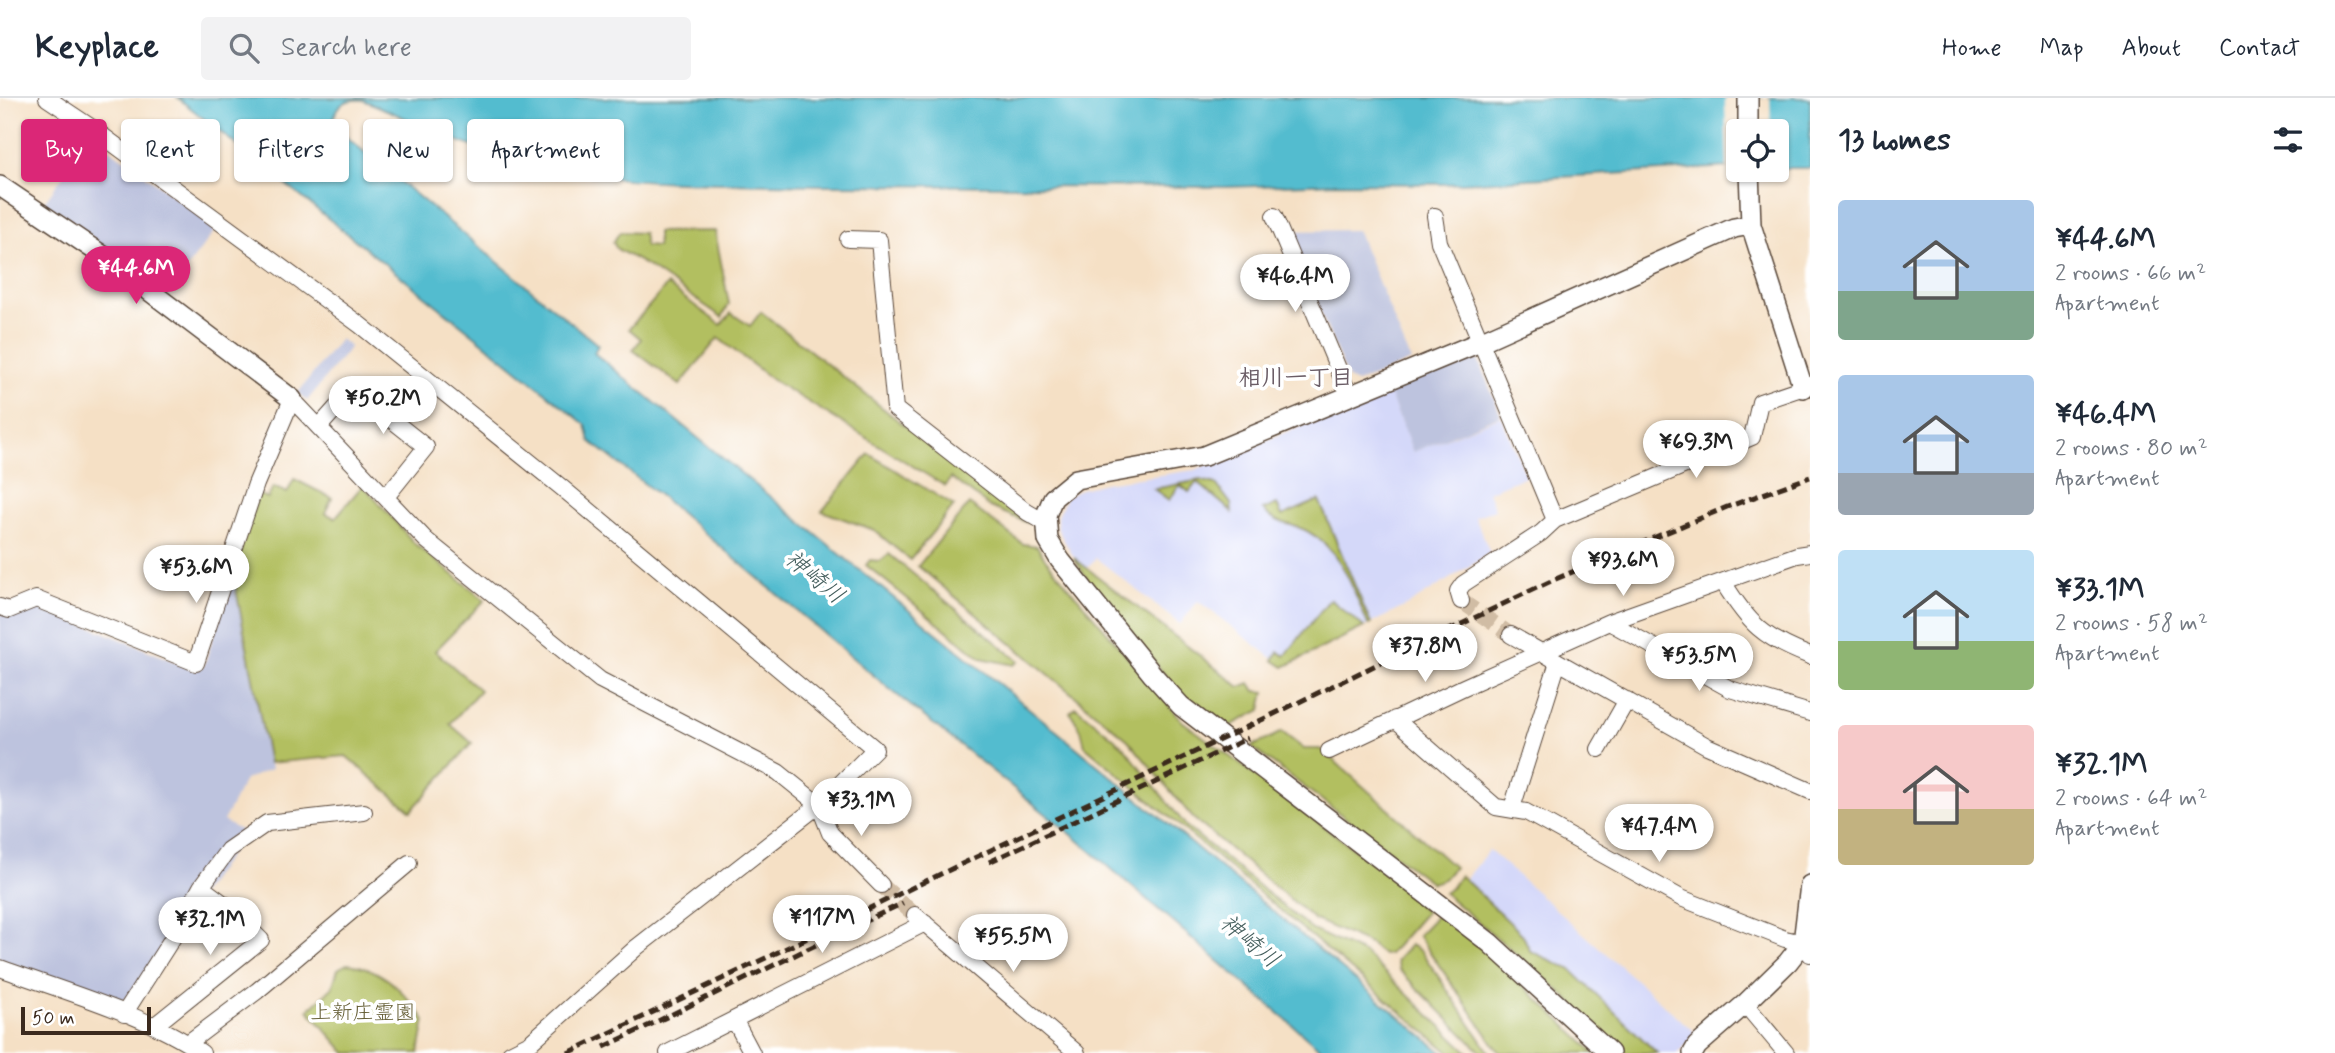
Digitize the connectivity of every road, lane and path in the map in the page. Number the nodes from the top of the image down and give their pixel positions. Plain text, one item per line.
1 (47, 98) edge
2 (1748, 98) edge
3 (1748, 119) edge
4 (1749, 182) edge
5 (0, 186) edge
6 (1274, 216) dead end
7 (1435, 216) dead end
8 (1751, 225) junction
9 (848, 239) dead end
10 (1480, 342) junction
11 (1808, 392) edge
12 (1350, 397) junction
13 (292, 399) junction
14 (319, 427) junction
15 (386, 497) junction
16 (1555, 520) junction
17 (1046, 523) junction
18 (1810, 553) edge
19 (1723, 582) junction
20 (1461, 601) dead end
21 (0, 607) edge
22 (1609, 622) junction
23 (1511, 635) tunnel mouth
24 (1539, 653) junction
25 (1810, 656) edge
26 (1558, 662) junction
27 (1627, 701) junction
28 (1810, 713) edge
29 (1395, 719) junction
30 (1599, 749) dead end
31 (1329, 751) dead end
32 (1810, 790) edge
33 (819, 805) junction
34 (1512, 808) junction
35 (364, 812) dead end
36 (409, 863) dead end
37 (881, 885) tunnel mouth
38 (1810, 885) edge
39 (201, 887) junction
40 (1808, 947) edge
41 (0, 968) edge
42 (1745, 1004) junction
43 (124, 1014) junction
44 (735, 1021) junction
45 (153, 1026) junction
46 (188, 1043) junction
47 (1069, 1050) edge
48 (202, 1053) edge
49 (510, 1053) edge
50 (668, 1053) edge
51 (752, 1053) edge
52 (1610, 1053) edge
53 (1693, 1053) edge
54 (1786, 1053) edge

1 - 33 street
2 - 3 street
4 - 8 street
5 - 13 street
6 - 12 street
7 - 10 street
8 - 10 street
8 - 11 street
9 - 17 street
10 - 12 street
10 - 16 street
11 - 16 street
12 - 17 street
13 - 14 street
13 - 21 street
14 - 15 street
14 - 15 street
15 - 33 street
16 - 20 street
17 - 52 street
18 - 19 street
19 - 22 street
19 - 25 street
22 - 24 street
22 - 28 street
23 - 24 street
24 - 26 street
24 - 29 street
26 - 27 street
26 - 34 street
27 - 30 street
27 - 32 street
29 - 31 street
29 - 34 street
33 - 37 street
33 - 49 street
34 - 40 street
35 - 39 street
36 - 46 street
38 - 40 street
39 - 43 street
39 - 45 street
40 - 42 street
41 - 43 street
42 - 53 street
42 - 54 street
43 - 45 street
44 - 47 street
44 - 50 street
44 - 51 street
45 - 46 street
46 - 48 street

